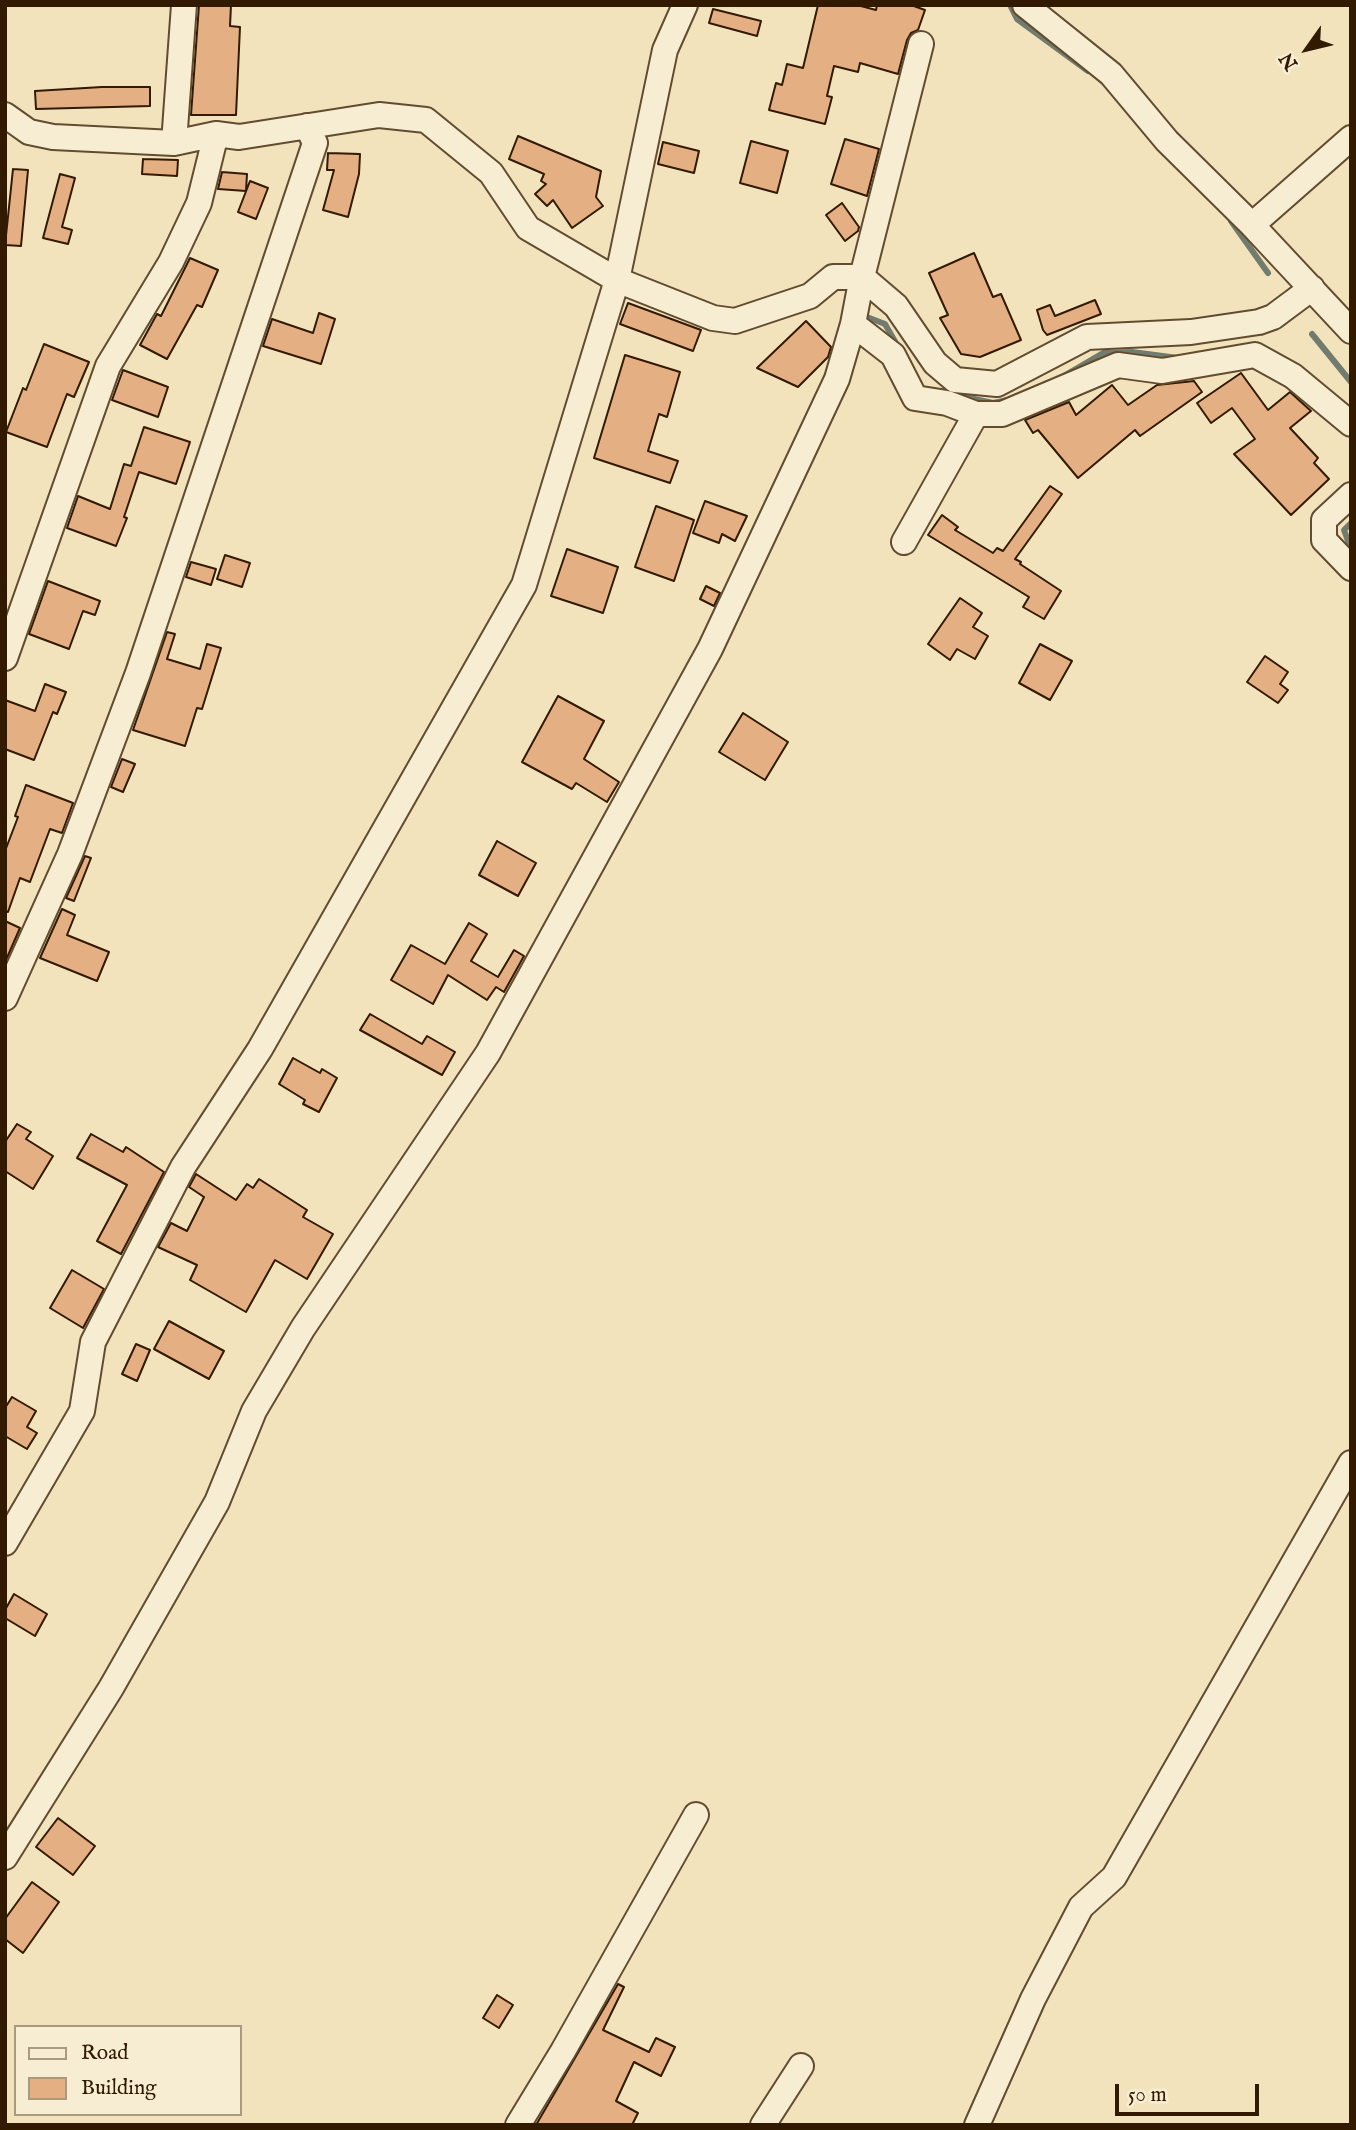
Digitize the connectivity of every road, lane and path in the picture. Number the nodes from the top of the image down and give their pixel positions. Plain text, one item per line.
1 (184, 5) edge
2 (685, 5) edge
3 (1025, 5) edge
4 (921, 44) dead end
5 (5, 115) edge
6 (307, 126) junction
7 (216, 134) junction
8 (1351, 138) edge
9 (174, 143) junction
10 (1252, 225) junction
11 (863, 277) junction
12 (617, 279) junction
13 (1312, 288) junction
14 (853, 324) junction
15 (1351, 331) edge
16 (976, 414) junction
17 (1351, 424) edge
18 (1351, 495) edge
19 (904, 542) dead end
20 (1351, 568) edge
21 (5, 658) edge
22 (5, 998) edge
23 (1351, 1463) edge
24 (5, 1543) edge
25 (696, 1815) dead end
26 (5, 1857) edge
27 (801, 2066) dead end
28 (518, 2125) edge
29 (763, 2125) edge
30 (977, 2125) edge

1 - 9 street
2 - 12 street
3 - 10 street
4 - 11 street
5 - 9 street
6 - 7 street
6 - 12 street
6 - 22 street
7 - 9 street
7 - 21 street
8 - 10 street
10 - 13 street
11 - 12 street
11 - 13 street
11 - 14 street
12 - 24 street
13 - 15 street
14 - 16 street
14 - 26 street
16 - 17 street
16 - 19 street
18 - 20 street
23 - 30 street
25 - 28 street
27 - 29 street

